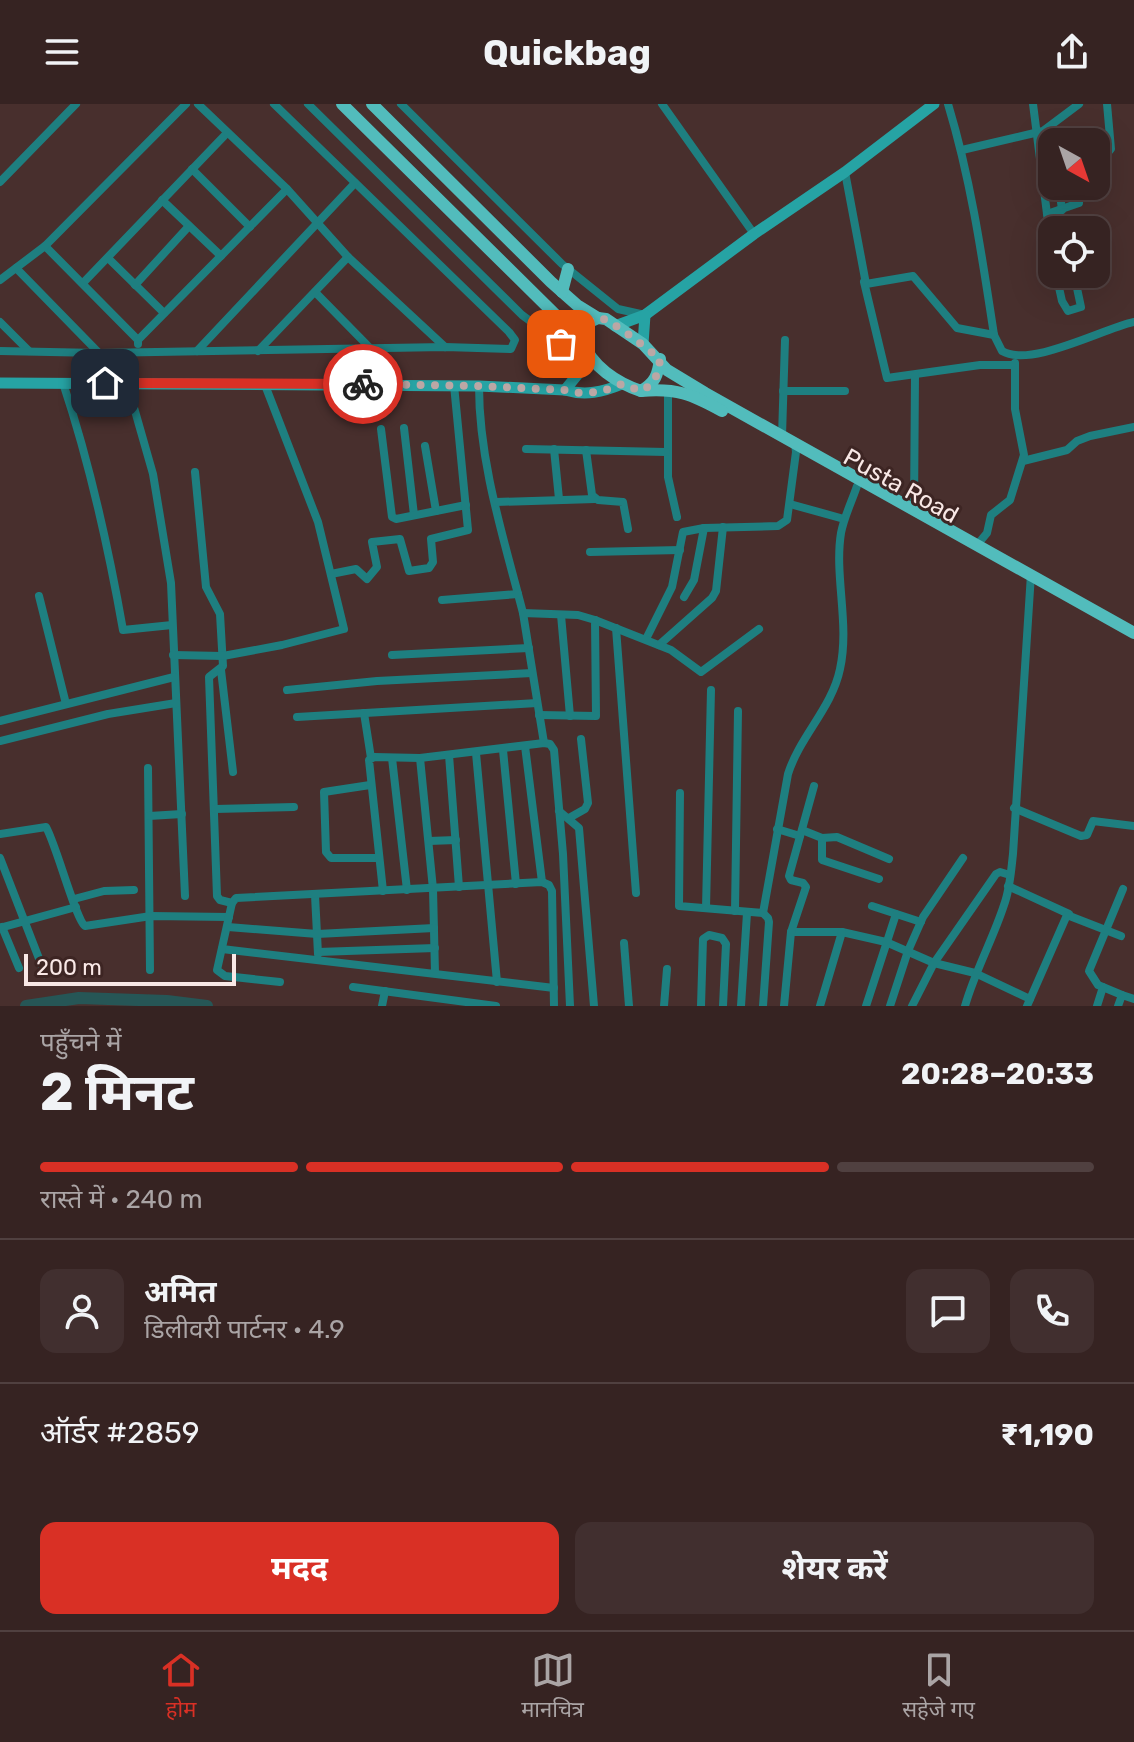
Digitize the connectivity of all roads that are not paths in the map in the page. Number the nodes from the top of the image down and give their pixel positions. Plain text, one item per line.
1 (76, 104) edge
2 (186, 104) edge
3 (198, 104) edge
4 (274, 104) edge
5 (308, 104) edge
6 (342, 104) edge
7 (372, 104) edge
8 (401, 104) edge
9 (662, 104) edge
10 (934, 104) edge
11 (948, 104) edge
12 (1033, 104) edge
13 (1079, 104) edge
14 (1107, 104) edge
15 (1050, 127) joint
16 (1109, 128) edge
17 (1036, 133) junction
18 (226, 134) junction
19 (962, 150) junction
20 (0, 163) edge
21 (192, 169) junction
22 (845, 172) junction
23 (8, 173) junction
24 (0, 182) edge
25 (355, 183) junction
26 (287, 189) junction
27 (162, 200) junction
28 (1060, 200) edge
29 (1079, 200) edge
30 (1060, 211) junction
31 (1047, 214) joint
32 (1061, 216) edge
33 (318, 220) junction
34 (189, 226) junction
35 (250, 227) junction
36 (754, 234) junction
37 (45, 246) junction
38 (221, 256) junction
39 (348, 257) junction
40 (108, 258) junction
41 (16, 268) junction
42 (568, 269) junction
43 (0, 280) edge
44 (864, 281) junction
45 (83, 283) junction
46 (135, 285) junction
47 (1059, 288) edge
48 (1077, 288) edge
49 (315, 292) junction
50 (562, 292) junction
51 (164, 313) junction
52 (645, 315) junction
53 (598, 318) junction
54 (0, 322) edge
55 (1134, 322) edge
56 (615, 326) junction
57 (994, 335) junction
58 (138, 340) junction
59 (785, 340) dead end
60 (643, 344) junction
61 (445, 347) junction
62 (372, 350) junction
63 (0, 351) edge
64 (29, 351) junction
65 (197, 351) junction
66 (258, 351) junction
67 (587, 351) junction
68 (99, 353) junction
69 (138, 353) junction
70 (1015, 354) junction
71 (660, 359) junction
72 (1015, 365) junction
73 (915, 375) junction
74 (0, 383) edge
75 (63, 383) junction
76 (127, 383) junction
77 (622, 384) junction
78 (265, 385) junction
79 (454, 385) junction
80 (479, 386) junction
81 (668, 389) junction
82 (565, 390) junction
83 (641, 391) junction
84 (783, 391) junction
85 (845, 391) dead end
86 (1134, 427) edge
87 (404, 428) dead end
88 (381, 429) dead end
89 (782, 436) junction
90 (425, 446) dead end
91 (796, 448) junction
92 (526, 449) dead end
93 (554, 449) junction
94 (586, 450) junction
95 (666, 452) junction
96 (1023, 461) junction
97 (195, 472) dead end
98 (857, 486) junction
99 (559, 499) junction
100 (595, 499) junction
101 (496, 502) junction
102 (790, 504) junction
103 (466, 505) junction
104 (914, 510) junction
105 (436, 511) junction
106 (414, 515) junction
107 (677, 517) dead end
108 (844, 519) junction
109 (723, 527) junction
110 (704, 528) junction
111 (628, 529) dead end
112 (977, 545) junction
113 (680, 550) junction
114 (590, 552) dead end
115 (331, 574) junction
116 (1030, 578) junction
117 (518, 594) junction
118 (39, 596) dead end
119 (684, 597) dead end
120 (442, 600) dead end
121 (523, 613) junction
122 (561, 615) junction
123 (595, 620) junction
124 (172, 625) junction
125 (616, 628) junction
126 (759, 629) dead end
127 (1134, 633) edge
128 (646, 639) junction
129 (1134, 640) edge
130 (659, 645) junction
131 (529, 648) junction
132 (173, 655) junction
133 (392, 655) dead end
134 (223, 656) junction
135 (221, 670) junction
136 (532, 673) junction
137 (174, 677) junction
138 (287, 690) dead end
139 (711, 690) dead end
140 (176, 703) junction
141 (537, 703) junction
142 (66, 704) junction
143 (738, 711) dead end
144 (364, 713) junction
145 (539, 715) junction
146 (570, 716) junction
147 (297, 717) dead end
148 (0, 721) edge
149 (581, 739) dead end
150 (0, 741) edge
151 (544, 743) junction
152 (525, 746) junction
153 (503, 750) junction
154 (476, 753) junction
155 (449, 755) junction
156 (371, 758) junction
157 (392, 758) junction
158 (420, 758) junction
159 (148, 768) dead end
160 (233, 772) dead end
161 (370, 785) junction
162 (814, 786) dead end
163 (680, 793) dead end
164 (294, 807) dead end
165 (1014, 808) junction
166 (215, 809) junction
167 (559, 811) junction
168 (182, 814) junction
169 (149, 816) junction
170 (569, 818) junction
171 (1134, 826) edge
172 (777, 829) junction
173 (801, 833) junction
174 (0, 834) edge
175 (822, 838) junction
176 (456, 840) junction
177 (429, 841) junction
178 (0, 858) edge
179 (379, 858) junction
180 (963, 858) dead end
181 (889, 859) dead end
182 (1010, 875) junction
183 (879, 879) dead end
184 (542, 882) junction
185 (516, 884) junction
186 (490, 885) junction
187 (1008, 886) junction
188 (459, 887) junction
189 (433, 889) junction
190 (1123, 889) dead end
191 (134, 890) dead end
192 (407, 890) junction
193 (383, 891) junction
194 (636, 893) dead end
195 (315, 895) junction
196 (185, 896) dead end
197 (75, 903) junction
198 (232, 903) junction
199 (872, 906) dead end
200 (706, 908) junction
201 (735, 911) junction
202 (747, 913) junction
203 (763, 913) junction
204 (896, 914) junction
205 (1069, 914) junction
206 (151, 916) junction
207 (229, 917) junction
208 (25, 921) junction
209 (921, 922) junction
210 (1, 927) edge
211 (228, 927) junction
212 (434, 928) junction
213 (1108, 930) junction
214 (791, 932) junction
215 (842, 932) junction
216 (317, 934) junction
217 (1121, 936) dead end
218 (886, 942) junction
219 (624, 943) dead end
220 (435, 948) junction
221 (222, 949) junction
222 (908, 951) junction
223 (318, 956) junction
224 (934, 963) junction
225 (19, 968) dead end
226 (667, 969) dead end
227 (150, 970) dead end
228 (435, 973) junction
229 (975, 973) junction
230 (45, 974) dead end
231 (280, 982) dead end
232 (497, 982) junction
233 (353, 987) dead end
234 (1103, 987) junction
235 (554, 988) junction
236 (385, 991) junction
237 (1122, 995) junction
238 (1134, 999) edge
239 (1029, 1002) edge
240 (968, 1005) edge
241 (382, 1006) edge
242 (496, 1006) edge
243 (554, 1006) edge
244 (570, 1006) edge
245 (594, 1006) edge
246 (629, 1006) edge
247 (664, 1006) edge
248 (701, 1006) edge
249 (723, 1006) edge
250 (741, 1006) edge
251 (763, 1006) edge
252 (784, 1006) edge
253 (820, 1006) edge
254 (866, 1006) edge
255 (890, 1006) edge
256 (912, 1006) edge
257 (1097, 1006) edge
258 (1118, 1006) edge

1 - 23 street
2 - 37 street
3 - 18 street
4 - 25 street
5 - 67 street
6 - 67 main road
7 - 50 main road, Pusta Road
8 - 42 street
9 - 36 street
10 - 22 street
11 - 19 street
12 - 17 street
13 - 15 street
14 - 16 street
15 - 17 street
17 - 19 street
17 - 31 street
18 - 21 street
18 - 26 street
19 - 57 street
20 - 23 street
21 - 27 street
21 - 35 street
22 - 36 street
22 - 44 street
23 - 24 street
25 - 33 street
25 - 61 street
26 - 33 street
26 - 35 street
27 - 34 street
27 - 40 street
28 - 30 street
29 - 30 street
30 - 31 street
30 - 32 street
33 - 39 street
33 - 65 street
34 - 38 street
34 - 46 street
35 - 38 street
36 - 52 street
37 - 41 street
37 - 45 street
38 - 51 street
39 - 49 street
39 - 61 street
40 - 45 street
40 - 46 street
41 - 43 street
41 - 68 street
42 - 50 main road
42 - 52 street
44 - 57 street
44 - 73 street
45 - 58 street
46 - 51 street
47 - 48 street
49 - 62 street
49 - 66 street
50 - 53 main road, Pusta Road
51 - 58 street
52 - 56 street
52 - 60 street
53 - 56 main road, Pusta Road
53 - 67 main road
54 - 64 street
55 - 70 street
56 - 60 main road, Pusta Road
57 - 70 street
58 - 69 street
59 - 84 street
60 - 71 main road, Pusta Road
61 - 62 street
62 - 66 street
63 - 64 street
64 - 68 street
65 - 66 street
65 - 69 street
67 - 77 main road
67 - 82 street
68 - 69 street
70 - 72 street
71 - 83 main road
71 - 89 main road, Pusta Road
72 - 73 street
72 - 96 street
73 - 104 street
74 - 75 street
75 - 76 street
75 - 124 street
76 - 78 street
76 - 124 street
77 - 82 street
77 - 83 main road
78 - 79 street
78 - 115 street
79 - 80 street
79 - 103 street
80 - 82 street
80 - 101 street
81 - 83 main road, Pusta Road
81 - 91 main road, Pusta Road
81 - 95 street
84 - 85 street
84 - 89 street
86 - 96 street
87 - 106 street
88 - 106 street
89 - 91 main road, Pusta Road
90 - 105 street
91 - 98 main road, Pusta Road
91 - 102 street
91 - 104 main road, Pusta Road
92 - 93 street
93 - 94 street
93 - 99 street
94 - 95 street
94 - 100 street
95 - 107 street
96 - 112 street
97 - 134 street
98 - 108 street
98 - 116 main road, Pusta Road
99 - 100 street
99 - 101 street
100 - 111 street
101 - 117 street
102 - 108 street
102 - 109 street
103 - 105 street
103 - 115 street
104 - 112 main road, Pusta Road
105 - 106 street
108 - 172 street
109 - 110 street
109 - 130 street
110 - 113 street
110 - 119 street
112 - 116 main road, Pusta Road
113 - 114 street
113 - 128 street
115 - 134 street
116 - 127 main road, Pusta Road
116 - 129 main road, Pusta Road
116 - 165 street
117 - 120 street
117 - 121 street
118 - 142 street
121 - 122 street
121 - 131 street
122 - 123 street
122 - 146 street
123 - 125 street
123 - 146 street
124 - 132 street
125 - 128 street
125 - 194 street
126 - 130 street
128 - 130 street
131 - 133 street
131 - 136 street
132 - 134 street
132 - 137 street
134 - 135 street
135 - 160 street
135 - 166 street
136 - 138 street
136 - 141 street
137 - 140 street
137 - 142 street
139 - 200 street
140 - 150 street
140 - 168 street
141 - 144 street
141 - 145 street
142 - 148 street
143 - 201 street
144 - 147 street
144 - 156 street
145 - 146 street
145 - 151 street
149 - 170 street
151 - 152 street
151 - 167 street
152 - 153 street
152 - 184 street
153 - 154 street
153 - 185 street
154 - 155 street
154 - 186 street
155 - 158 street
155 - 176 street
156 - 157 street
156 - 161 street
157 - 158 street
157 - 192 street
158 - 177 street
159 - 169 street
161 - 179 street
161 - 179 street
162 - 173 street
163 - 200 street
164 - 166 street
165 - 171 street
165 - 182 street
166 - 198 street
167 - 170 street
167 - 244 street
168 - 169 street
168 - 196 street
169 - 206 street
170 - 245 street
172 - 173 street
172 - 203 street
173 - 175 street
173 - 214 street
174 - 197 street
175 - 181 street
175 - 183 street
176 - 177 street
176 - 188 street
177 - 189 street
178 - 208 street
179 - 193 street
180 - 209 street
182 - 187 street
182 - 224 street
184 - 185 street
184 - 235 street
185 - 186 street
186 - 188 street
186 - 232 street
187 - 205 street
187 - 229 street
188 - 189 street
189 - 192 street
189 - 212 street
190 - 213 street
191 - 197 street
192 - 193 street
193 - 195 street
195 - 198 street
195 - 216 street
197 - 206 street
197 - 208 street
198 - 207 street
199 - 204 street
200 - 201 street
201 - 202 street
202 - 203 street
202 - 250 street
203 - 251 street
204 - 209 street
204 - 218 street
205 - 213 street
205 - 239 street
206 - 207 street
206 - 227 street
207 - 211 street
208 - 210 street
208 - 230 street
209 - 222 street
210 - 225 street
211 - 216 street
211 - 221 street
212 - 216 street
212 - 220 street
213 - 217 street
213 - 234 street
214 - 215 street
214 - 252 street
215 - 218 street
215 - 253 street
216 - 223 street
218 - 222 street
218 - 254 street
219 - 246 street
220 - 223 street
220 - 228 street
221 - 223 street
221 - 231 street
222 - 224 street
222 - 255 street
223 - 228 street
224 - 229 street
224 - 256 street
226 - 247 street
228 - 232 street
229 - 239 street
229 - 240 street
232 - 235 street
233 - 236 street
234 - 237 street
234 - 257 street
235 - 243 street
236 - 241 street
236 - 242 street
237 - 238 street
237 - 258 street
248 - 249 street

